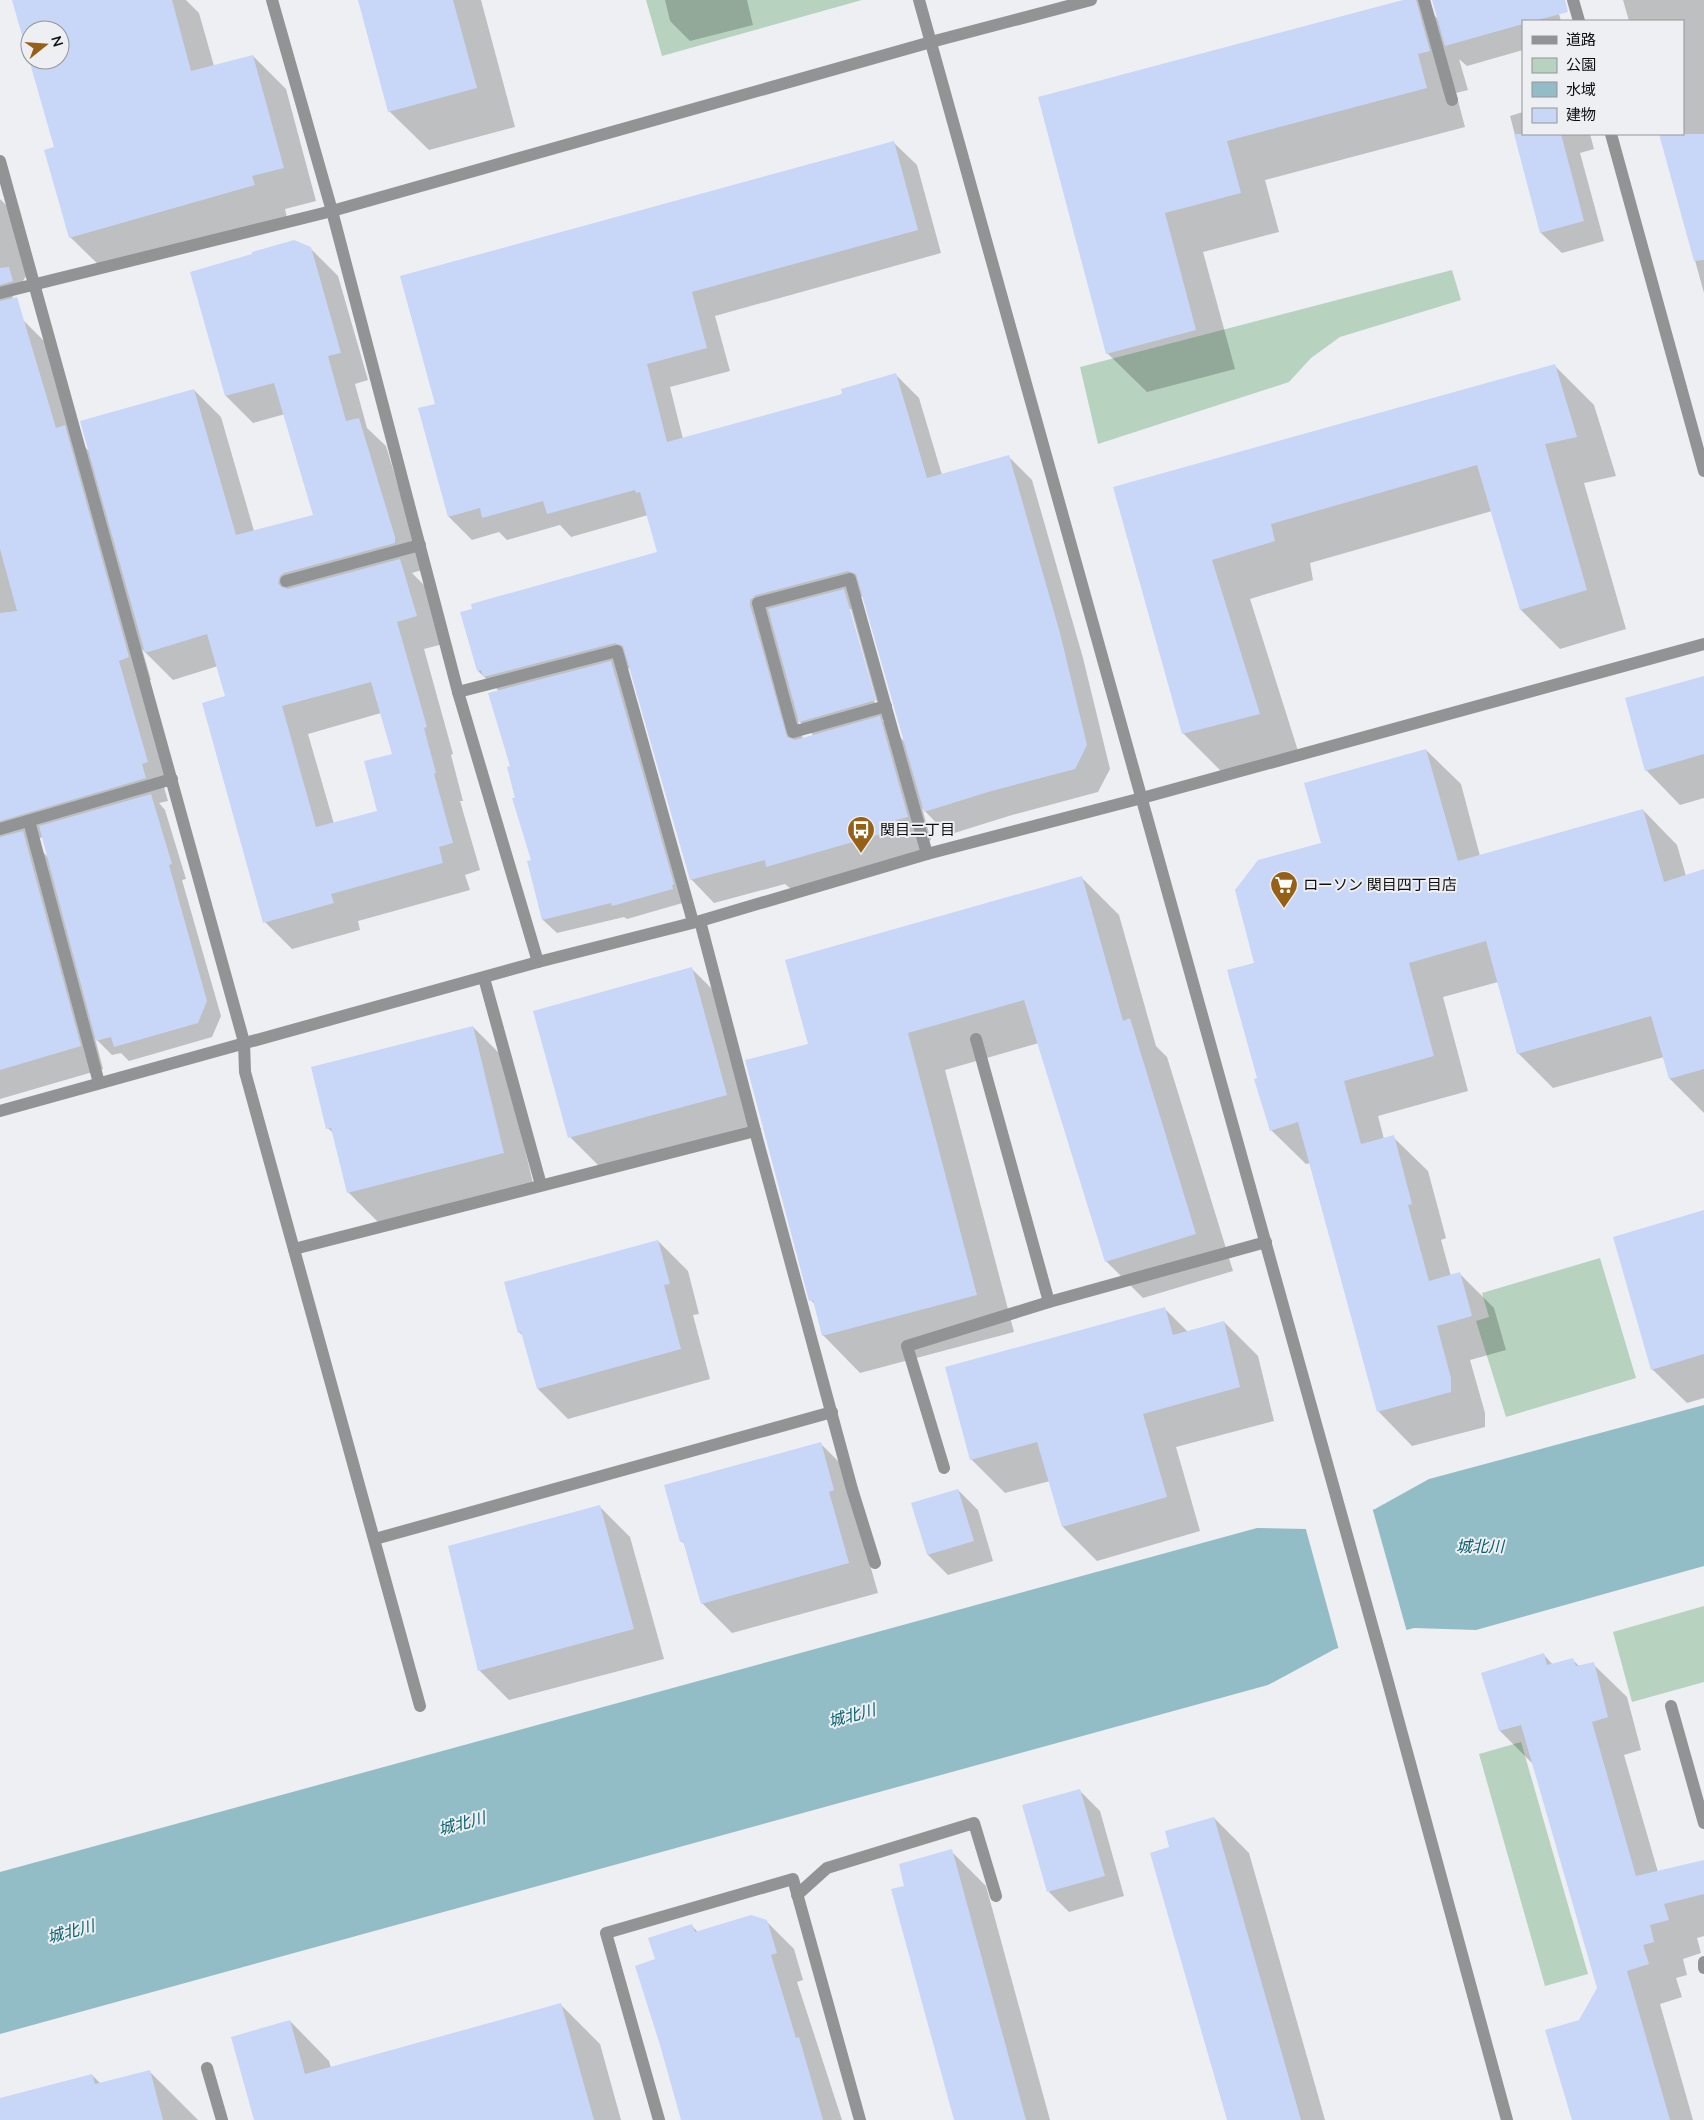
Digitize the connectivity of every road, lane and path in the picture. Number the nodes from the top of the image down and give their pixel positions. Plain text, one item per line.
1 (272, 0) edge
2 (920, 0) edge
3 (1091, 0) edge
4 (1424, 0) edge
5 (1573, 0) edge
6 (1579, 20) edge
7 (931, 42) junction
8 (1452, 100) dead end
9 (1611, 135) edge
10 (0, 161) edge
11 (332, 211) junction
12 (33, 283) junction
13 (0, 293) edge
14 (1704, 470) edge
15 (420, 545) junction
16 (286, 582) dead end
17 (1704, 644) edge
18 (458, 692) junction
19 (886, 706) junction
20 (172, 779) junction
21 (1142, 798) junction
22 (29, 821) junction
23 (0, 829) edge
24 (927, 854) junction
25 (697, 921) junction
26 (538, 962) junction
27 (484, 978) junction
28 (976, 1039) dead end
29 (244, 1042) junction
30 (100, 1082) junction
31 (0, 1111) edge
32 (755, 1131) junction
33 (541, 1185) junction
34 (1266, 1242) junction
35 (294, 1249) junction
36 (1049, 1302) junction
37 (832, 1412) junction
38 (944, 1468) dead end
39 (375, 1539) junction
40 (875, 1563) dead end
41 (420, 1706) dead end
42 (1671, 1706) dead end
43 (1704, 1823) edge
44 (797, 1896) junction
45 (996, 1896) dead end
46 (1704, 1962) edge
47 (1704, 1968) edge
48 (207, 2068) dead end
49 (222, 2120) edge
50 (659, 2120) edge
51 (860, 2120) edge
52 (1507, 2120) edge

1 - 11 street
2 - 7 street
3 - 7 street
4 - 8 street
5 - 6 street
7 - 11 street
7 - 21 street
9 - 14 street
10 - 12 street
11 - 12 street
11 - 15 street
12 - 13 street
12 - 20 street
15 - 16 street
15 - 18 street
17 - 21 street
18 - 25 street
18 - 26 street
19 - 19 street
19 - 24 street
20 - 22 street
20 - 29 street
21 - 24 street
21 - 34 street
22 - 23 street
22 - 30 street
24 - 25 street
25 - 26 street
25 - 32 street
26 - 27 street
27 - 29 street
27 - 33 street
28 - 36 street
29 - 30 street
29 - 35 street
30 - 31 street
32 - 33 street
32 - 37 street
33 - 35 street
34 - 36 street
34 - 52 street
35 - 39 street
36 - 38 street
37 - 39 street
37 - 40 street
39 - 41 street
42 - 43 street
44 - 45 street
44 - 50 street
44 - 51 street
46 - 47 street
48 - 49 street

